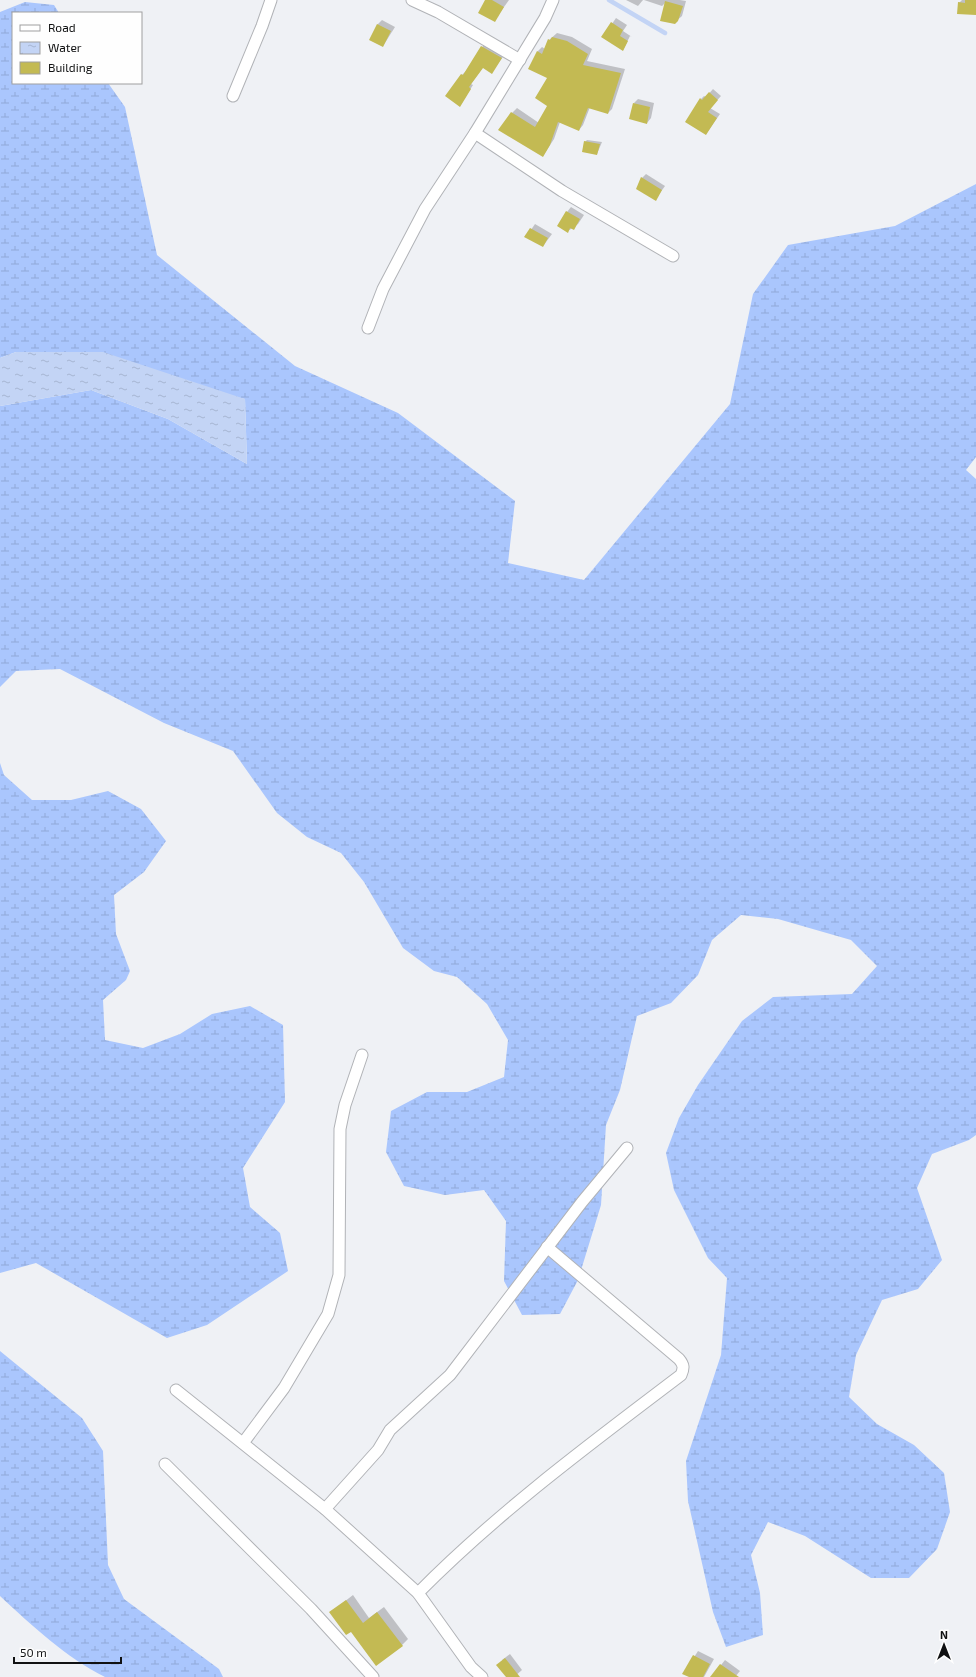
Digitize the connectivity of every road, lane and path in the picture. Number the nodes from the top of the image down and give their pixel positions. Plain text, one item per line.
1 (271, 0) edge
2 (412, 0) edge
3 (553, 0) edge
4 (520, 60) junction
5 (233, 96) dead end
6 (475, 133) junction
7 (673, 256) dead end
8 (368, 328) dead end
9 (362, 1055) dead end
10 (627, 1148) dead end
11 (547, 1247) junction
12 (176, 1390) dead end
13 (243, 1443) junction
14 (165, 1464) dead end
15 (325, 1509) junction
16 (418, 1593) junction
17 (470, 1672) edge
18 (373, 1677) edge
19 (482, 1677) edge

1 - 5 street
2 - 4 street
3 - 4 street
4 - 6 street
6 - 7 street
6 - 8 street
9 - 13 street
10 - 11 street
11 - 15 street
11 - 16 street
12 - 13 street
13 - 15 street
14 - 18 street
15 - 16 street
16 - 17 street
17 - 19 street

